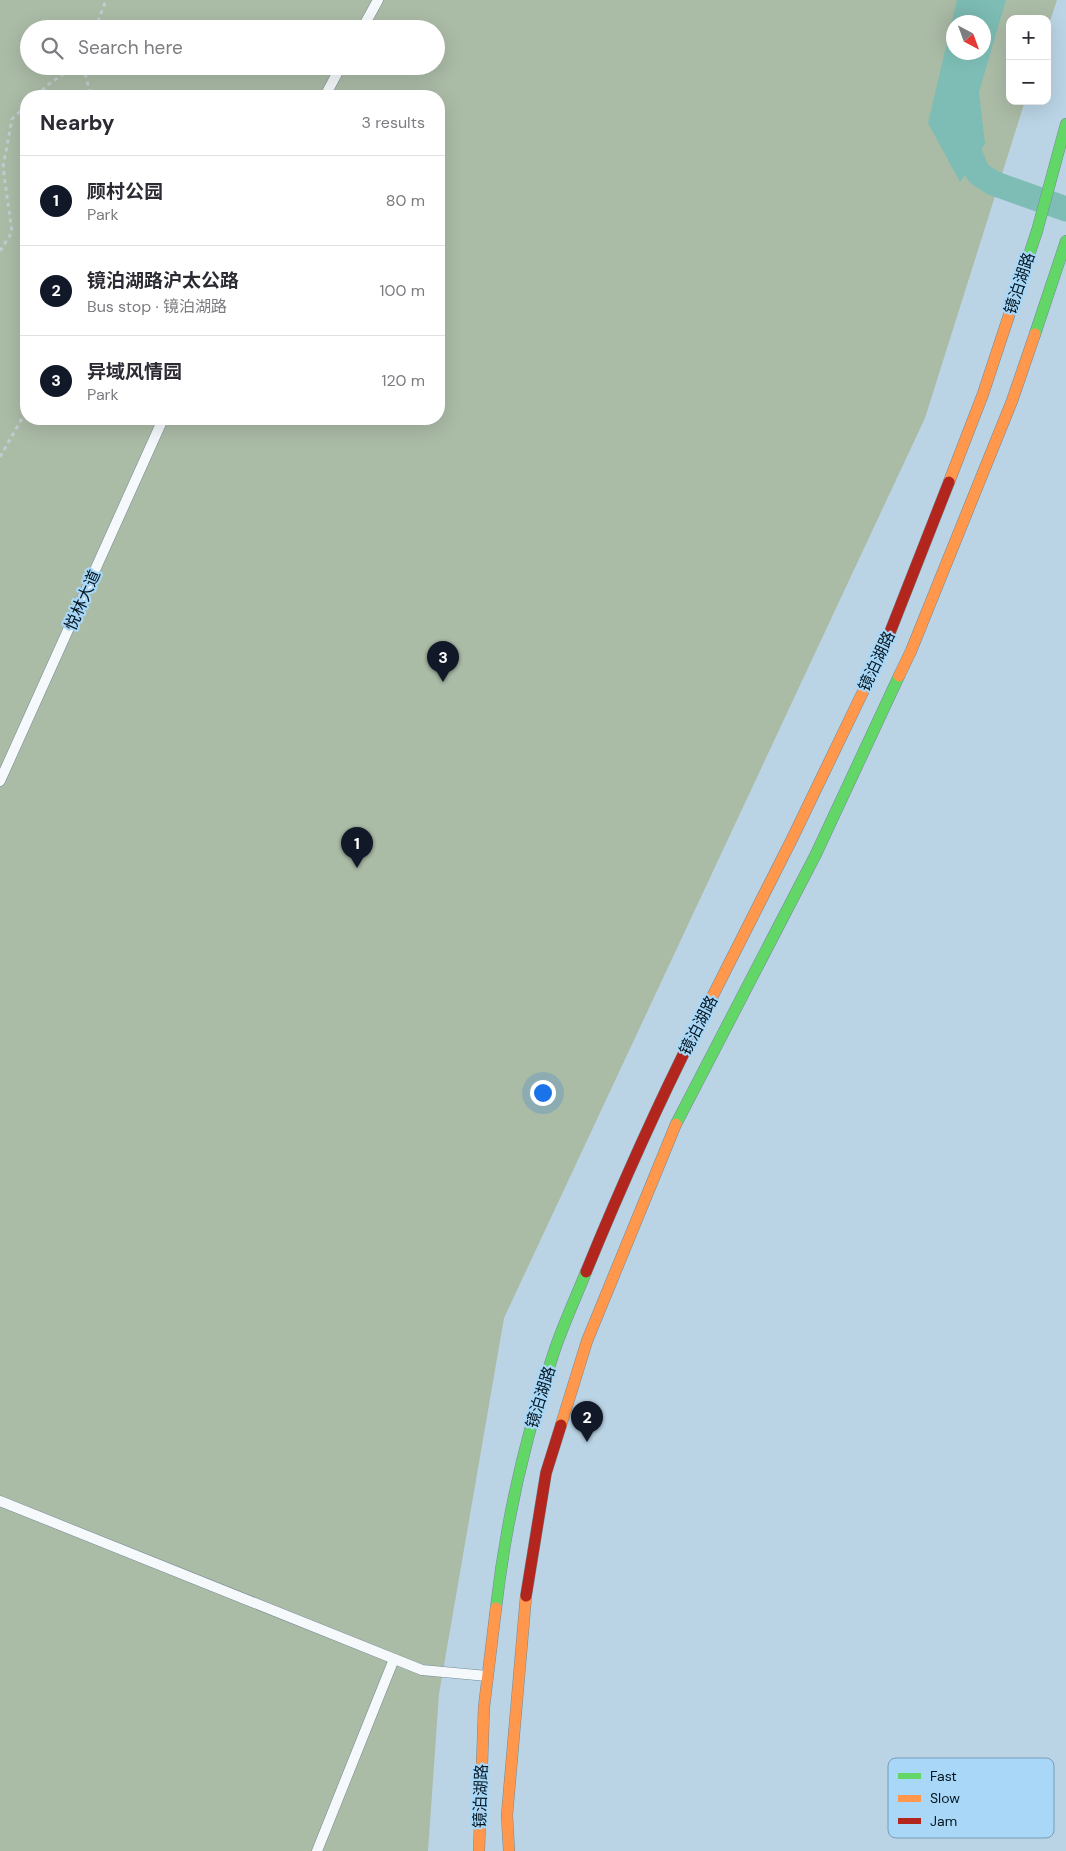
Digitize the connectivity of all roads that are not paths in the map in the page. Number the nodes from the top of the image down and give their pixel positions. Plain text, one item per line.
1 (378, 0) edge
2 (367, 20) edge
3 (336, 75) edge
4 (328, 90) edge
5 (1066, 124) edge
6 (1066, 241) edge
7 (160, 425) edge
8 (0, 781) edge
9 (0, 1501) edge
10 (394, 1659) junction
11 (488, 1676) junction
12 (317, 1851) edge
13 (479, 1851) edge
14 (509, 1851) edge

1 - 2 lane
3 - 4 lane
5 - 11 street, 镜泊湖路
6 - 14 street, 镜泊湖路
7 - 8 lane, 悦林大道
9 - 10 lane
10 - 11 lane
10 - 12 lane
11 - 13 street, 镜泊湖路

